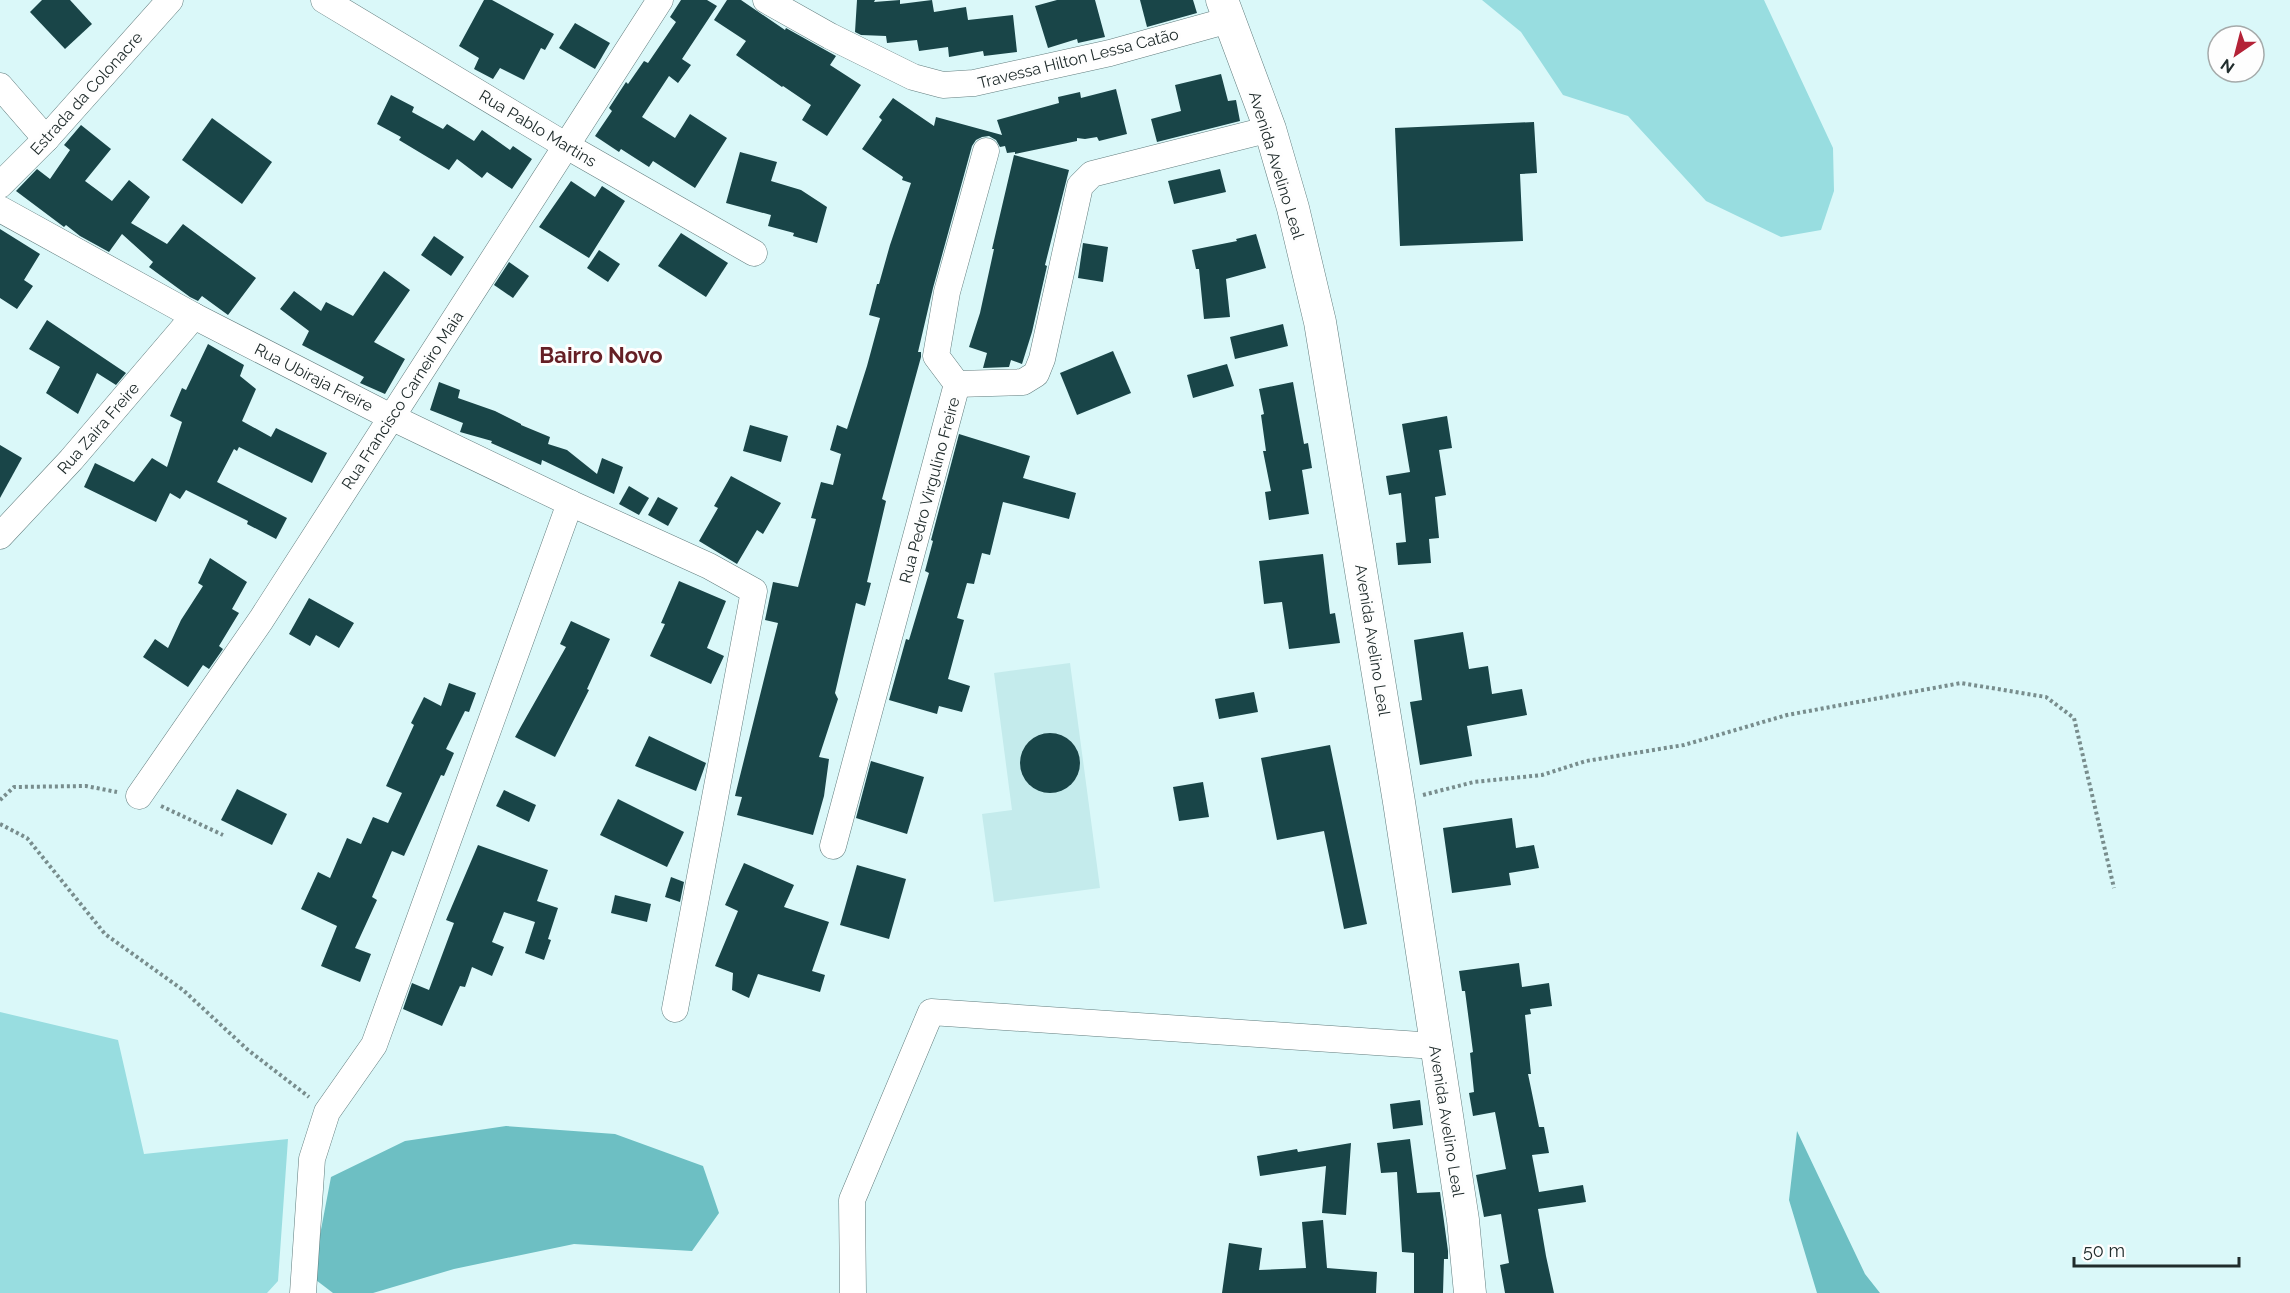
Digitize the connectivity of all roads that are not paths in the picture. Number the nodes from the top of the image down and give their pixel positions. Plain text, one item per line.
1 (170, 0) edge
2 (324, 0) edge
3 (660, 0) edge
4 (766, 0) edge
5 (1226, 10) edge
6 (0, 86) edge
7 (1270, 129) junction
8 (46, 139) junction
9 (565, 145) junction
10 (986, 151) dead end
11 (0, 185) edge
12 (0, 209) edge
13 (754, 253) dead end
14 (194, 316) junction
15 (957, 384) junction
16 (392, 417) junction
17 (570, 503) junction
18 (0, 536) edge
19 (139, 796) road end
20 (833, 846) dead end
21 (675, 1009) dead end
22 (1435, 1046) junction
23 (300, 1290) edge
24 (854, 1293) edge
25 (1470, 1293) edge

1 - 8 street, Estrada da Colonacre
2 - 9 street, Rua Pablo Martins
3 - 9 street, Rua Francisco Carneiro Maia
4 - 5 street, Travessa Hilton Lessa Catão
5 - 7 main road, Avenida Avelino Leal
6 - 8 street
7 - 15 street, Rua Pedro Virgulino Freire
7 - 22 main road, Avenida Avelino Leal
8 - 11 street, Estrada da Colonacre
9 - 13 street, Rua Pablo Martins
9 - 16 street, Rua Francisco Carneiro Maia
10 - 15 street
12 - 14 street, Rua Ubiraja Freire
14 - 16 street, Rua Ubiraja Freire
14 - 18 street, Rua Zaira Freire
15 - 20 street, Rua Pedro Virgulino Freire
16 - 17 street, Rua Ubiraja Freire
16 - 19 street, Rua Francisco Carneiro Maia
17 - 21 street, Rua Ubiraja Freire
17 - 23 street
22 - 24 street
22 - 25 main road, Avenida Avelino Leal

